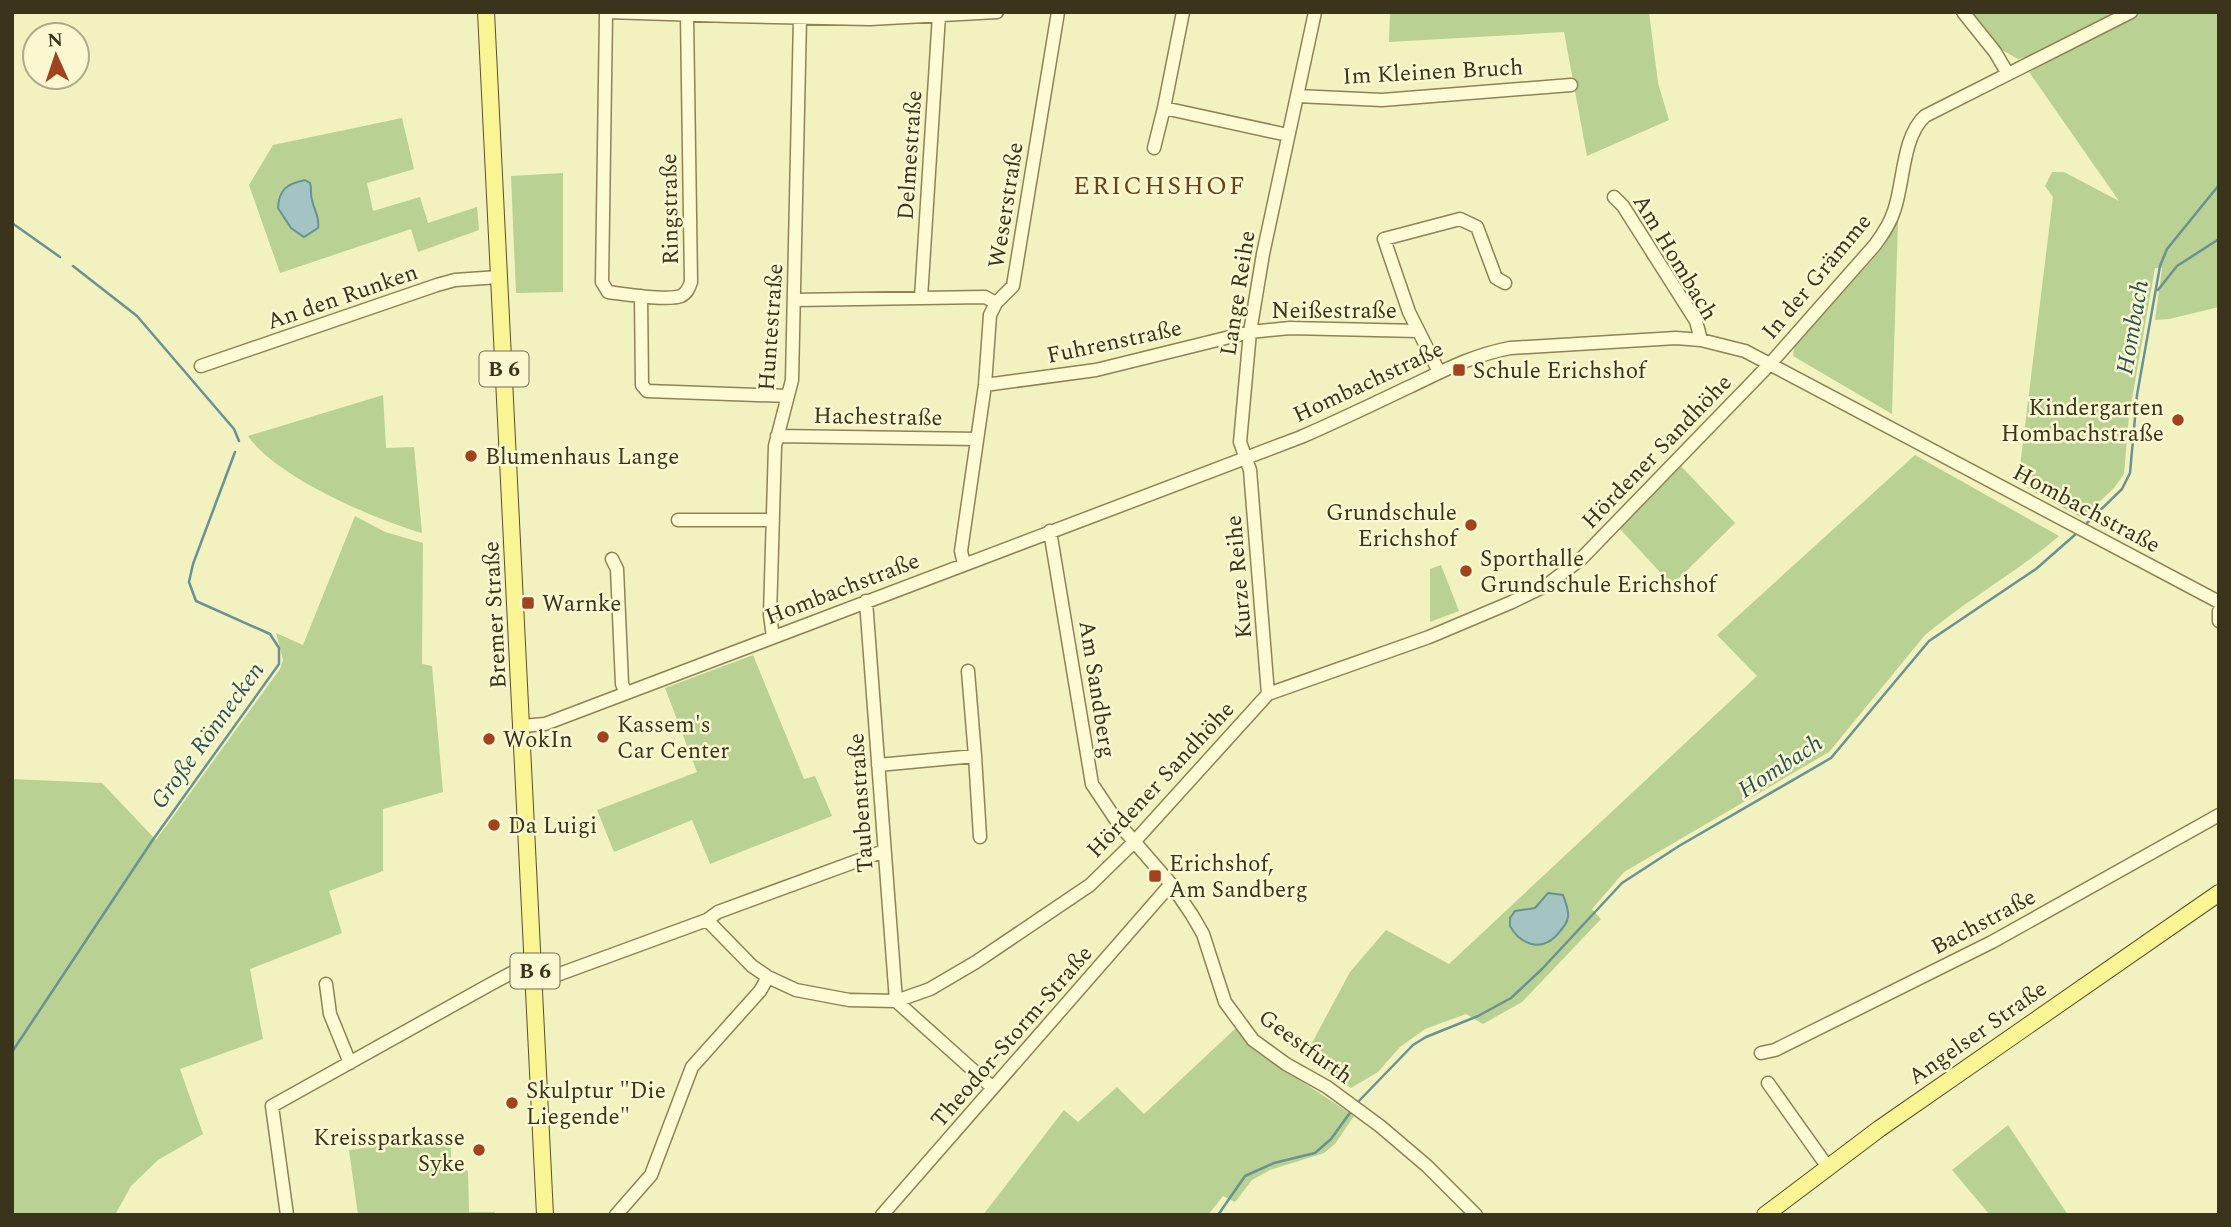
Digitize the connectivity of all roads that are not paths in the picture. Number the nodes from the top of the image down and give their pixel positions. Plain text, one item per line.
1 (486, 12) edge
2 (997, 12) edge
3 (1058, 12) edge
4 (1183, 12) edge
5 (1315, 12) edge
6 (1963, 12) edge
7 (2131, 12) edge
8 (607, 13) edge
9 (731, 14) edge
10 (939, 15) junction
11 (687, 16) junction
12 (800, 18) junction
13 (2007, 74) junction
14 (1571, 85) dead end
15 (1297, 96) junction
16 (1164, 108) junction
17 (1288, 135) junction
18 (1154, 148) dead end
19 (1614, 197) dead end
20 (499, 277) junction
21 (1505, 283) dead end
22 (641, 296) junction
23 (921, 298) junction
24 (794, 300) junction
25 (996, 303) junction
26 (1418, 331) junction
27 (1250, 332) junction
28 (1701, 340) junction
29 (1770, 363) junction
30 (201, 366) dead end
31 (1439, 372) junction
32 (985, 385) junction
33 (788, 396) junction
34 (777, 436) junction
35 (977, 439) junction
36 (1245, 458) junction
37 (678, 520) dead end
38 (773, 520) junction
39 (1050, 531) junction
40 (612, 558) dead end
41 (964, 564) junction
42 (866, 601) junction
43 (2219, 602) edge
44 (2219, 611) edge
45 (2219, 621) edge
46 (773, 637) junction
47 (968, 671) dead end
48 (625, 693) junction
49 (1268, 694) junction
50 (522, 726) junction
51 (975, 756) junction
52 (878, 765) junction
53 (2219, 815) edge
54 (980, 837) dead end
55 (1134, 842) junction
56 (884, 851) junction
57 (1171, 884) junction
58 (2219, 893) edge
59 (707, 920) junction
60 (535, 976) junction
61 (768, 977) junction
62 (326, 984) dead end
63 (896, 1001) junction
64 (1761, 1053) dead end
65 (350, 1063) junction
66 (1768, 1083) dead end
67 (993, 1088) junction
68 (1827, 1167) junction
69 (287, 1215) edge
70 (545, 1215) edge
71 (615, 1215) edge
72 (883, 1215) edge
73 (1476, 1215) edge
74 (1765, 1215) edge

1 - 20 main road, Bremer Straße / B 6
2 - 10 street, Ringstraße
3 - 25 street, Weserstraße
4 - 16 street
5 - 15 street, Lange Reihe
6 - 13 street
7 - 13 street, In der Grämme
8 - 11 street, Ringstraße
8 - 22 street, Ringstraße
9 - 11 street, Ringstraße
9 - 12 street, Ringstraße
10 - 12 street, Ringstraße
10 - 23 street, Delmestraße
11 - 22 street, Ringstraße
12 - 24 street, Huntestraße
13 - 29 street, In der Grämme
14 - 15 street, Im Kleinen Bruch
15 - 17 street, Lange Reihe
16 - 17 street
16 - 18 street
17 - 27 street, Lange Reihe
19 - 28 street, Am Hombach
20 - 30 street, An den Runken
20 - 50 main road, Bremer Straße / B 6
21 - 26 street
22 - 33 street
23 - 24 street
23 - 25 street
24 - 33 street, Huntestraße
25 - 32 street, Weserstraße
26 - 27 street, Neißestraße
26 - 31 street
27 - 32 street, Fuhrenstraße
27 - 36 street, Lange Reihe
28 - 29 street, Hombachstraße
28 - 31 street, Hombachstraße
29 - 43 street, Hombachstraße
29 - 49 street, Hördener Sandhöhe
31 - 36 street, Hombachstraße
32 - 35 street, Weserstraße
33 - 34 street, Huntestraße
34 - 35 street, Hachestraße
34 - 38 street, Huntestraße
35 - 41 street, Weserstraße
36 - 39 street, Hombachstraße
36 - 49 street, Kurze Reihe
37 - 38 street
38 - 46 street, Huntestraße
39 - 41 street, Hombachstraße
39 - 55 street, Am Sandberg
40 - 48 street
41 - 42 street, Hombachstraße
42 - 46 street, Hombachstraße
42 - 52 street, Taubenstraße
44 - 45 street
46 - 48 street, Hombachstraße
47 - 51 street
48 - 50 street, Hombachstraße
49 - 55 street, Hördener Sandhöhe
50 - 60 main road, Bremer Straße / B 6
51 - 52 street
51 - 54 street
52 - 56 street, Taubenstraße
53 - 64 street, Bachstraße
55 - 57 street, Geestfurth
55 - 63 street, Hördener Sandhöhe
56 - 59 street
56 - 63 street, Taubenstraße
57 - 67 street, Theodor-Storm-Straße
57 - 73 street, Geestfurth
58 - 68 main road, Angelser Straße
59 - 60 street
59 - 61 street, Hördener Sandhöhe
60 - 65 street
60 - 70 main road, Bremer Straße / B 6
61 - 63 street, Hördener Sandhöhe
61 - 71 street
62 - 65 street
63 - 67 street
65 - 69 street
66 - 68 street
67 - 72 street, Theodor-Storm-Straße
68 - 74 main road, Angelser Straße

